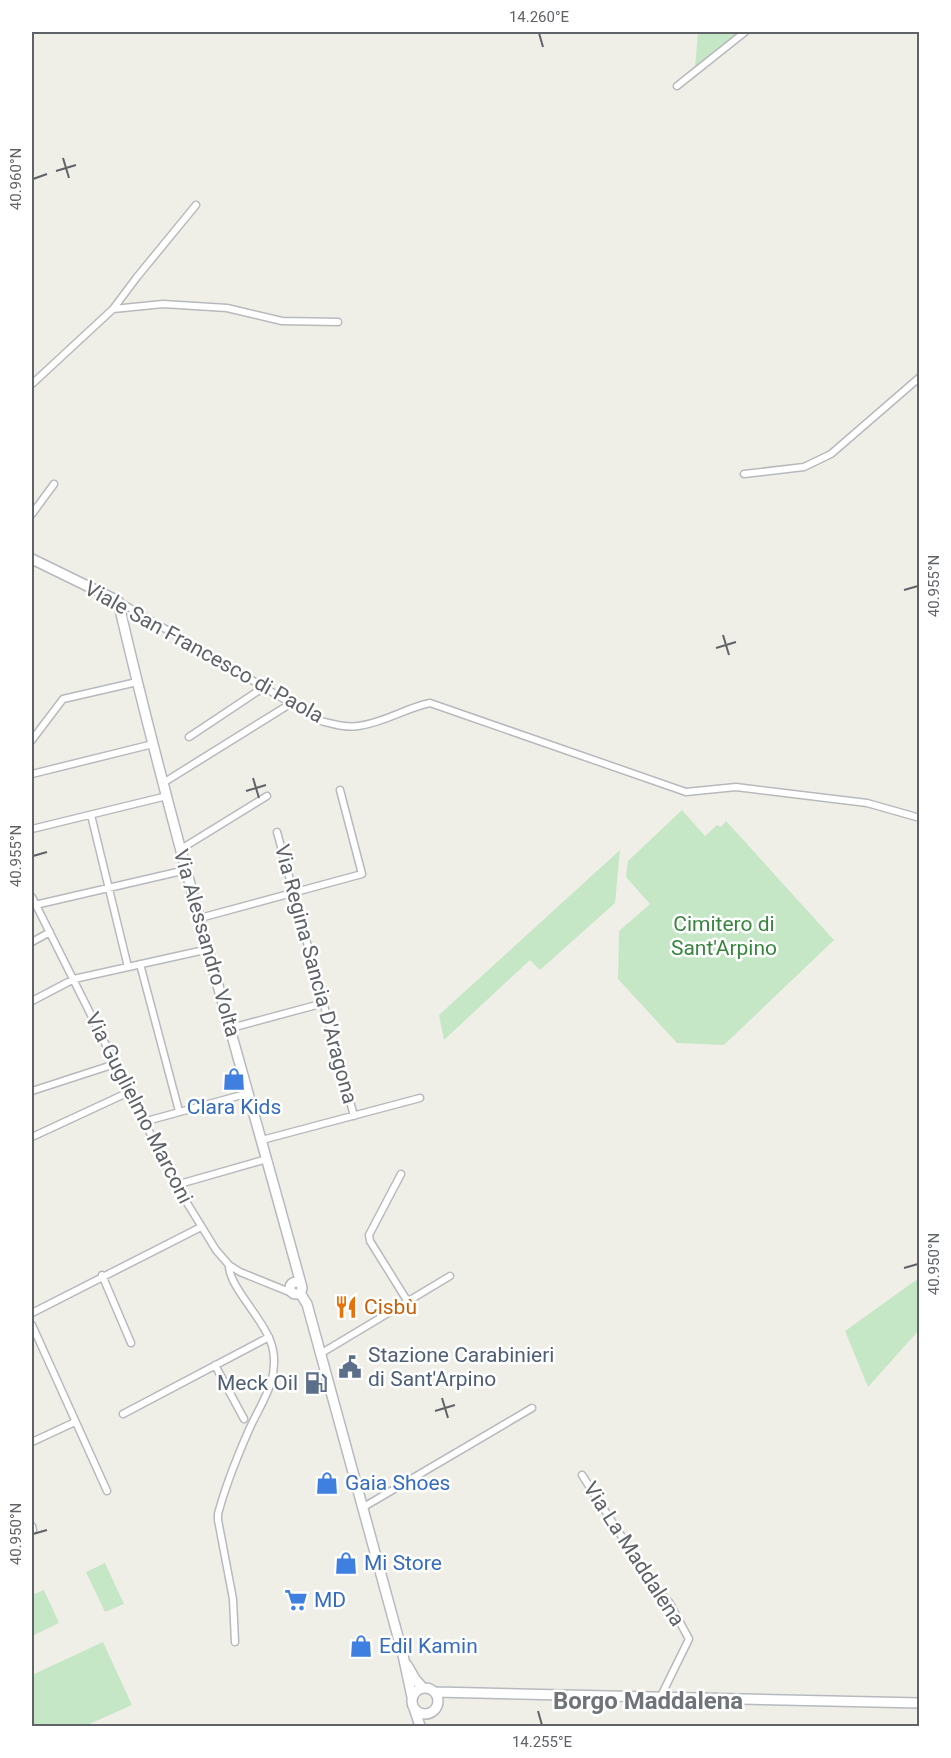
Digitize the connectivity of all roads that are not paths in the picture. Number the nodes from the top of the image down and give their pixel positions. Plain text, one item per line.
1 (744, 32) edge
2 (677, 86) dead end
3 (196, 206) dead end
4 (113, 309) junction
5 (338, 322) dead end
6 (920, 377) edge
7 (32, 384) edge
8 (744, 474) dead end
9 (54, 484) dead end
10 (32, 514) edge
11 (32, 559) edge
12 (118, 601) junction
13 (137, 682) junction
14 (264, 687) junction
15 (290, 704) junction
16 (189, 737) dead end
17 (32, 740) edge
18 (153, 744) junction
19 (32, 774) edge
20 (163, 783) junction
21 (340, 790) dead end
22 (168, 796) junction
23 (267, 796) dead end
24 (90, 815) junction
25 (920, 818) edge
26 (32, 829) edge
27 (277, 832) dead end
28 (181, 849) junction
29 (186, 870) junction
30 (109, 888) junction
31 (294, 893) junction
32 (32, 897) edge
33 (35, 905) junction
34 (200, 918) junction
35 (50, 932) junction
36 (32, 942) edge
37 (209, 949) junction
38 (140, 964) junction
39 (128, 967) junction
40 (74, 979) junction
41 (32, 1000) edge
42 (324, 1003) junction
43 (231, 1028) junction
44 (115, 1064) junction
45 (32, 1091) edge
46 (129, 1092) junction
47 (249, 1093) junction
48 (420, 1098) dead end
49 (179, 1111) junction
50 (354, 1116) junction
51 (143, 1122) junction
52 (32, 1137) edge
53 (262, 1140) junction
54 (267, 1159) junction
55 (401, 1174) dead end
56 (176, 1185) junction
57 (201, 1227) junction
58 (229, 1265) junction
59 (102, 1275) junction
60 (450, 1276) dead end
61 (296, 1288) junction
62 (408, 1302) junction
63 (32, 1313) edge
64 (32, 1324) edge
65 (269, 1338) junction
66 (131, 1343) dead end
67 (320, 1354) junction
68 (215, 1365) junction
69 (532, 1408) dead end
70 (123, 1414) dead end
71 (244, 1419) dead end
72 (75, 1422) junction
73 (32, 1442) edge
74 (582, 1475) dead end
75 (107, 1491) dead end
76 (362, 1508) junction
77 (235, 1642) dead end
78 (403, 1655) junction
79 (423, 1688) junction
80 (435, 1692) junction
81 (479, 1694) junction
82 (412, 1697) junction
83 (660, 1698) junction
84 (920, 1703) edge
85 (437, 1704) junction
86 (414, 1708) junction
87 (428, 1713) junction
88 (421, 1726) edge

1 - 2 street
3 - 4 street
4 - 5 street
4 - 7 street
6 - 8 street
9 - 10 street
11 - 12 street, Viale San Francesco di Paola
12 - 13 street, Via Alessandro Volta
12 - 14 street, Viale San Francesco di Paola
13 - 17 street
13 - 18 street, Via Alessandro Volta
14 - 15 street, Viale San Francesco di Paola
14 - 16 street
15 - 20 street
15 - 25 street, Viale San Francesco di Paola
18 - 19 street
18 - 20 street, Via Alessandro Volta
20 - 22 street, Via Alessandro Volta
21 - 31 street
22 - 24 street
22 - 28 street, Via Alessandro Volta
23 - 28 street
24 - 26 street
24 - 30 street
27 - 31 street, Via Regina Sancia D'Aragona
28 - 29 street, Via Alessandro Volta
29 - 30 street
29 - 34 street, Via Alessandro Volta
30 - 33 street
30 - 39 street
31 - 34 street
31 - 42 street, Via Regina Sancia D'Aragona
32 - 33 street, Via Guglielmo Marconi
33 - 35 street, Via Guglielmo Marconi
34 - 37 street, Via Alessandro Volta
35 - 36 street
35 - 40 street, Via Guglielmo Marconi
37 - 38 street
37 - 43 street, Via Alessandro Volta
38 - 39 street
38 - 49 street
39 - 40 street
40 - 41 street
40 - 44 street, Via Guglielmo Marconi
42 - 43 street
42 - 50 street, Via Regina Sancia D'Aragona
43 - 47 street, Via Alessandro Volta
44 - 45 street
44 - 46 street, Via Guglielmo Marconi
46 - 51 street, Via Guglielmo Marconi
46 - 52 street
47 - 49 street
47 - 53 street, Via Alessandro Volta
48 - 50 street
49 - 51 street
50 - 53 street
51 - 56 street, Via Guglielmo Marconi
53 - 54 street, Via Alessandro Volta
54 - 56 street
54 - 61 street, Via Alessandro Volta
55 - 62 street
56 - 57 street, Via Guglielmo Marconi
57 - 58 street, Via Guglielmo Marconi
57 - 59 street
58 - 61 street, Via Guglielmo Marconi
58 - 65 street
59 - 63 street
59 - 66 street
60 - 62 street
61 - 67 street, Via Alessandro Volta
62 - 67 street
64 - 72 street
65 - 68 street
65 - 77 street
67 - 76 street, Via Alessandro Volta
68 - 70 street
68 - 71 street
69 - 76 street
72 - 73 street
72 - 75 street
74 - 83 street, Via La Maddalena
76 - 78 street, Via Alessandro Volta
78 - 79 street, Via Alessandro Volta
78 - 82 street, Via Alessandro Volta
79 - 80 street
79 - 82 street
80 - 81 street
80 - 85 street
81 - 83 street
81 - 85 street
82 - 86 street
83 - 84 street
85 - 87 street
86 - 87 street
86 - 88 street
87 - 88 street

